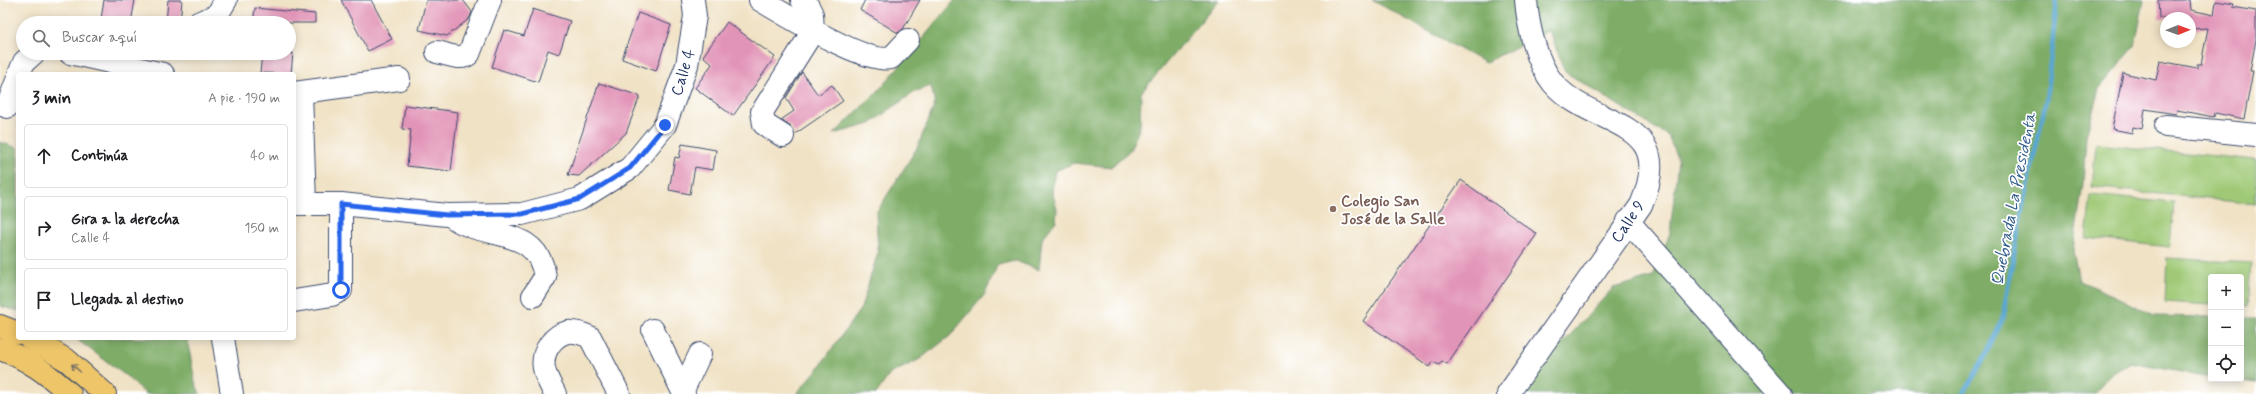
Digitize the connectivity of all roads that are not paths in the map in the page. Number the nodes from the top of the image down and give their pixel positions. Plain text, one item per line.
1 (226, 0) edge
2 (490, 0) edge
3 (693, 0) edge
4 (760, 0) edge
5 (802, 0) edge
6 (1526, 0) edge
7 (213, 16) edge
8 (814, 31) junction
9 (908, 40) dead end
10 (437, 52) dead end
11 (26, 60) edge
12 (101, 60) edge
13 (21, 72) edge
14 (154, 72) edge
15 (399, 79) dead end
16 (16, 83) edge
17 (298, 93) edge
18 (7, 107) dead end
19 (2166, 126) dead end
20 (2256, 135) edge
21 (783, 136) dead end
22 (300, 203) edge
23 (341, 204) junction
24 (447, 215) junction
25 (1628, 221) junction
26 (533, 296) dead end
27 (296, 301) edge
28 (0, 326) edge
29 (653, 330) dead end
30 (16, 331) edge
31 (33, 340) edge
32 (223, 340) edge
33 (0, 349) edge
34 (700, 354) dead end
35 (683, 392) edge
36 (70, 394) edge
37 (105, 394) edge
38 (232, 394) edge
39 (555, 394) edge
40 (619, 394) edge
41 (1508, 394) edge
42 (1781, 394) edge

1 - 7 street
2 - 10 street
3 - 24 street, Calle 4
4 - 8 street
5 - 8 street
6 - 25 street, Calle 9
8 - 9 street
8 - 21 street
11 - 13 street
12 - 14 street
15 - 17 street
16 - 18 street
17 - 22 street
19 - 20 street
22 - 23 street, Calle 4
23 - 24 street, Calle 4
23 - 27 street
24 - 26 street
25 - 41 street, Calle 9
25 - 42 street
28 - 30 main road
29 - 35 street
37 -> 31 main road
32 - 38 street
33 - 36 main road
34 - 35 street
39 - 40 street

